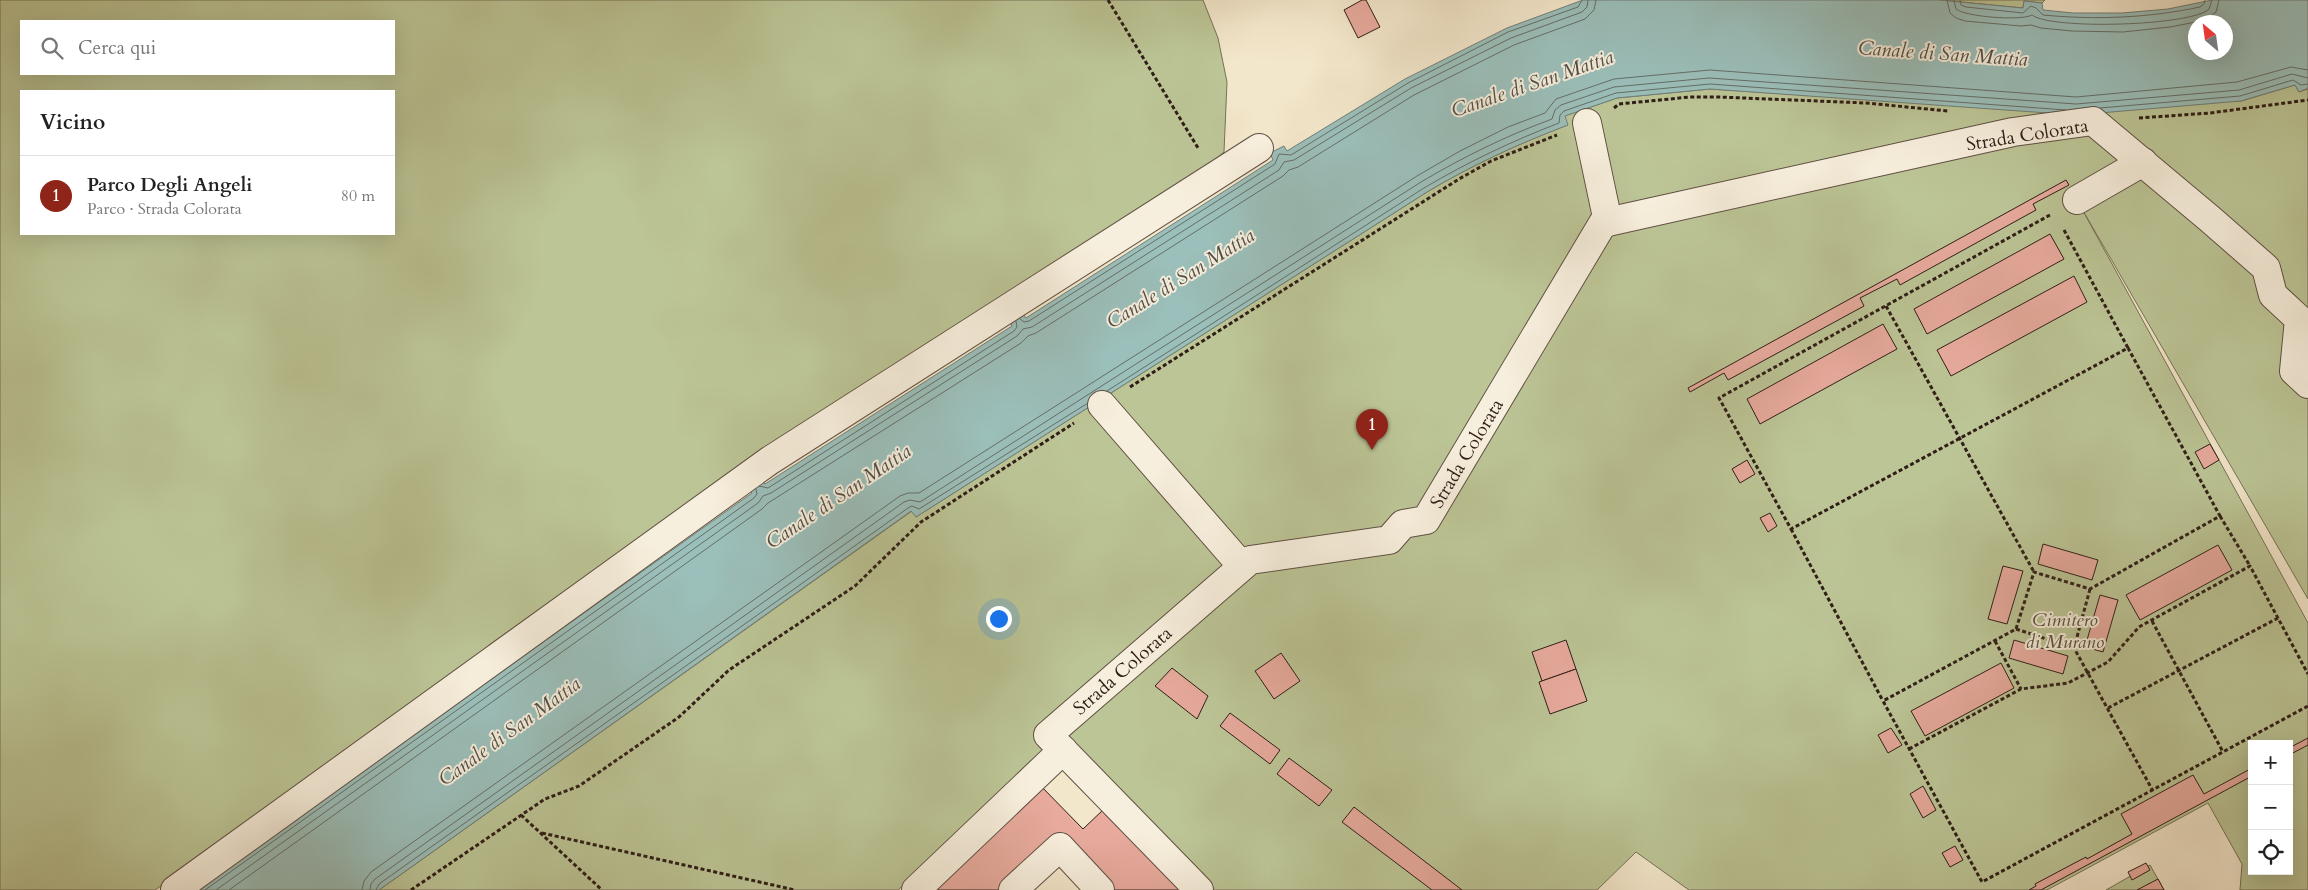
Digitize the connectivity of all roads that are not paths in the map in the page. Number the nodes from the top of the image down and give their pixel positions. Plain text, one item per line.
1 (1588, 123) road end
2 (1259, 148) dead end
3 (2143, 162) junction
4 (2066, 206) road end
5 (1608, 222) junction
6 (2308, 384) edge
7 (1102, 405) road end
8 (1242, 566) junction
9 (1056, 743) junction
10 (175, 890) edge
11 (916, 890) edge
12 (1013, 890) edge
13 (1100, 890) edge
14 (1199, 890) edge

1 - 5 street
2 - 10 street
3 - 4 street
3 - 5 street, Strada Colorata
3 - 6 street, Strada Colorata
5 - 8 street, Strada Colorata
7 - 8 street
8 - 9 street, Strada Colorata
9 - 11 street, Strada Colorata
9 - 14 street
12 - 13 street

